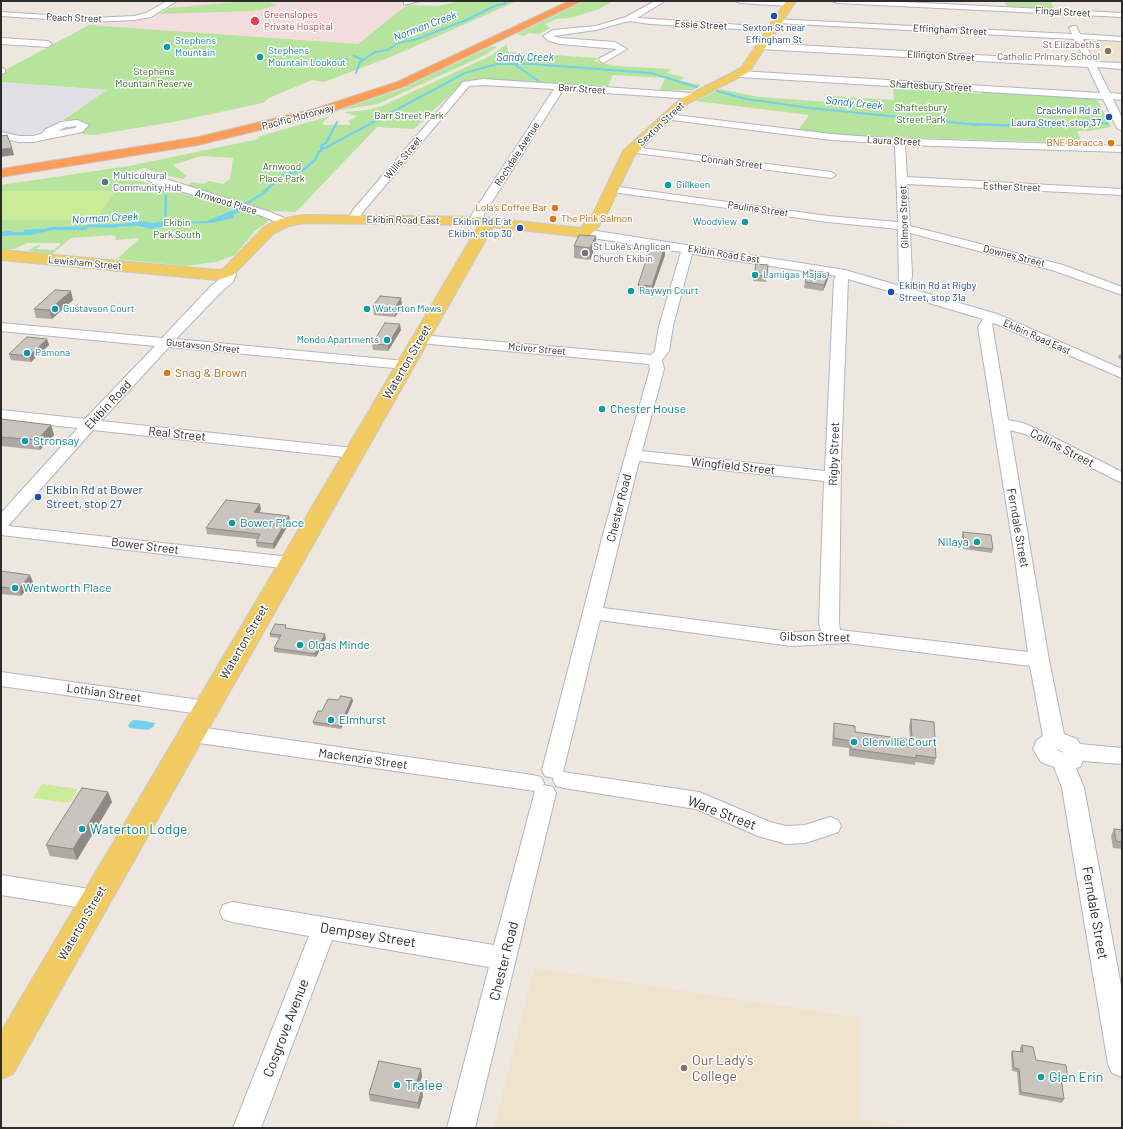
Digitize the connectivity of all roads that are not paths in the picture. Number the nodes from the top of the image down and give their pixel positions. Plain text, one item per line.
1 (172, 1) edge
2 (415, 1) edge
3 (577, 1) edge
4 (661, 1) edge
5 (740, 1) edge
6 (837, 1) edge
7 (1060, 1) edge
8 (406, 2) edge
9 (790, 2) edge
10 (1065, 12) junction
11 (1, 14) edge
12 (1122, 15) edge
13 (629, 19) junction
14 (775, 25) junction
15 (1077, 37) junction
16 (1122, 40) edge
17 (1, 41) edge
18 (48, 44) dead end
19 (632, 46) dead end
20 (760, 46) junction
21 (621, 47) junction
22 (603, 60) dead end
23 (1090, 65) junction
24 (1122, 66) edge
25 (740, 74) junction
26 (472, 83) joint
27 (560, 87) junction
28 (350, 89) dead end
29 (692, 96) junction
30 (1106, 96) junction
31 (1122, 97) edge
32 (666, 117) junction
33 (1122, 128) edge
34 (1, 135) edge
35 (45, 136) dead end
36 (900, 142) junction
37 (1122, 149) edge
38 (633, 150) junction
39 (1, 162) edge
40 (1, 173) edge
41 (144, 175) dead end
42 (830, 175) dead end
43 (902, 180) junction
44 (612, 189) junction
45 (1122, 192) edge
46 (354, 219) junction
47 (482, 221) junction
48 (285, 222) junction
49 (904, 227) junction
50 (584, 233) junction
51 (689, 249) junction
52 (1, 255) edge
53 (218, 273) junction
54 (845, 274) junction
55 (900, 290) junction
56 (1122, 292) edge
57 (992, 317) junction
58 (1, 327) edge
59 (420, 338) junction
60 (166, 343) junction
61 (655, 360) junction
62 (405, 365) junction
63 (1122, 374) edge
64 (1, 415) edge
65 (89, 424) junction
66 (1001, 424) junction
67 (354, 453) junction
68 (633, 455) junction
69 (833, 477) junction
70 (1122, 478) edge
71 (1, 523) edge
72 (1, 530) edge
73 (290, 562) junction
74 (592, 613) junction
75 (832, 635) junction
76 (1039, 660) junction
77 (1, 679) edge
78 (207, 708) junction
79 (192, 734) junction
80 (1122, 756) edge
81 (1069, 757) junction
82 (549, 782) junction
83 (830, 826) dead end
84 (1, 884) edge
85 (96, 900) junction
86 (232, 912) dead end
87 (324, 928) junction
88 (504, 958) junction
89 (1, 1063) edge
90 (1122, 1064) edge
91 (247, 1128) edge
92 (461, 1128) edge

1 - 11 street, Peach Street
2 - 8 street
3 - 40 highway, Pacific Motorway
4 - 13 street
5 - 9 street
6 - 10 street, Fingal Street
7 - 10 street
9 - 14 main road, Sexton Street
10 - 12 street, Fingal Street
10 - 15 street
13 - 14 street, Essie Street
13 - 21 street
14 - 15 street, Effingham Street
14 - 20 main road, Sexton Street
15 - 16 street, Effingham Street
15 - 23 street
17 - 18 street
19 - 21 street
20 - 23 street, Ellington Street
20 - 25 main road, Sexton Street
21 - 22 street
23 - 24 street, Ellington Street
23 - 30 street
25 - 29 main road, Sexton Street
25 - 30 street, Shaftesbury Street
26 - 27 street, Barr Street
26 - 46 street, Willis Street
27 - 29 street, Barr Street
27 - 47 street, Rochdale Avenue
28 - 39 highway, Pacific Motorway
29 - 32 main road, Sexton Street
30 - 31 street, Shaftesbury Street
30 - 33 street
32 - 36 street, Laura Street
32 - 38 main road, Sexton Street
34 - 35 street
36 - 37 street, Laura Street
36 - 43 street, Gilmore Street
38 - 42 street, Connah Street
38 - 44 main road, Sexton Street
41 - 48 street, Arnwood Place
43 - 45 street, Esther Street
43 - 49 street, Gilmore Street
44 - 49 street, Pauline Street
44 - 50 main road, Sexton Street
46 - 47 main road, Ekibin Road East
46 - 48 main road, Ekibin Road East
47 - 50 main road, Ekibin Road East
47 - 59 main road, Waterton Street
48 - 53 main road, Ekibin Road East
49 - 55 street, Gilmore Street
49 - 56 street, Downes Street
50 - 51 street, Ekibin Road East
51 - 54 street, Ekibin Road East
51 - 61 street, Chester Road
52 - 53 main road, Lewisham Street
53 - 60 street, Ekibin Road
54 - 55 street, Ekibin Road East
54 - 69 street, Rigby Street
55 - 57 street, Ekibin Road East
57 - 63 street, Ekibin Road East
57 - 66 street, Ferndale Street
58 - 60 street, Gustavson Street
59 - 61 street, McIvor Street
59 - 62 main road, Waterton Street
60 - 62 street, Gustavson Street
60 - 65 street, Ekibin Road
61 - 68 street, Chester Road
62 - 67 main road, Waterton Street
64 - 65 street, Real Street
65 - 67 street, Real Street
65 - 71 street, Ekibin Road
66 - 70 street, Collins Street
66 - 76 street, Ferndale Street
67 - 73 main road, Waterton Street
68 - 69 street, Wingfield Street
68 - 74 street, Chester Road
69 - 75 street, Rigby Street
72 - 73 street, Bower Street
73 - 78 main road, Waterton Street
74 - 75 street, Gibson Street
74 - 82 street, Chester Road
75 - 76 street, Gibson Street
76 - 81 street, Ferndale Street
77 - 78 street, Lothian Street
78 - 79 main road, Waterton Street
79 - 82 street, Mackenzie Street
79 - 85 main road, Waterton Street
80 - 81 street
81 - 90 street, Ferndale Street
82 - 83 street, Ware Street
82 - 88 street, Chester Road
84 - 85 street
85 - 89 main road, Waterton Street
86 - 87 street, Dempsey Street
87 - 88 street, Dempsey Street
87 - 91 street, Cosgrove Avenue
88 - 92 street, Chester Road

